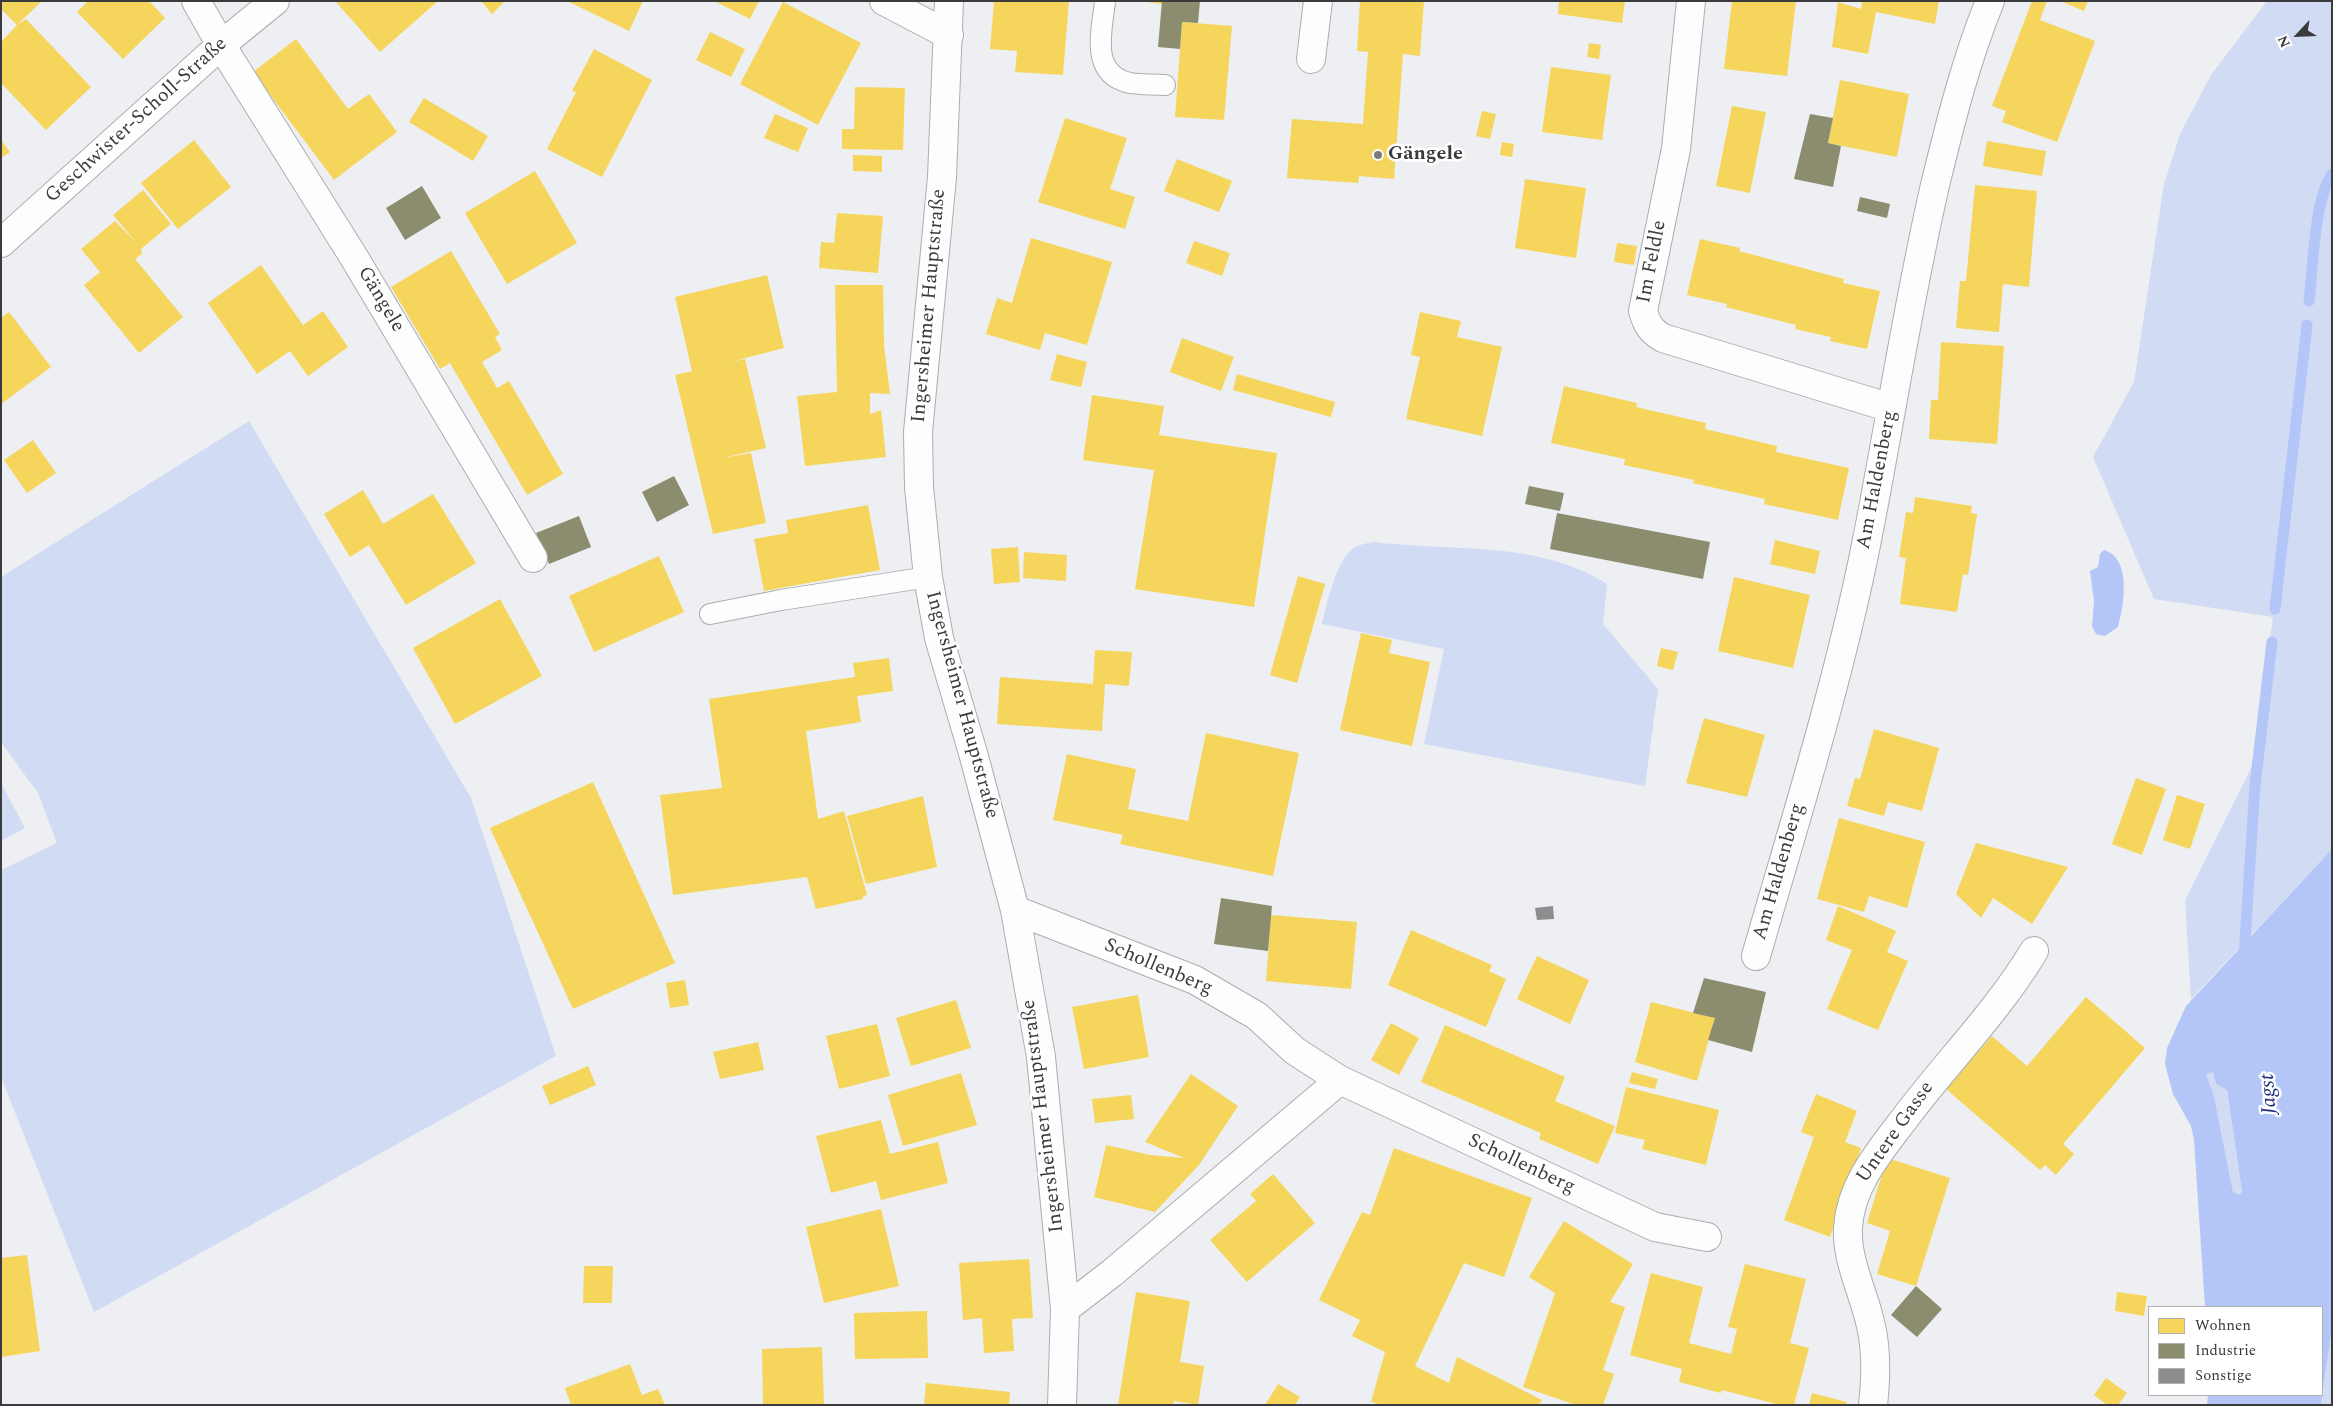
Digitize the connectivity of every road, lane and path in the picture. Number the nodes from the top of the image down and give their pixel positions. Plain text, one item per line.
1 (196, 1) edge
2 (275, 1) edge
3 (884, 1) edge
4 (950, 1) edge
5 (1105, 1) edge
6 (1318, 1) edge
7 (1691, 1) edge
8 (1990, 1) edge
9 (949, 35) junction
10 (221, 45) junction
11 (1311, 59) dead end
12 (1164, 85) dead end
13 (1, 243) edge
14 (1891, 408) junction
15 (533, 558) dead end
16 (928, 577) junction
17 (710, 614) dead end
18 (1015, 910) junction
19 (2034, 951) dead end
20 (1756, 956) dead end
21 (1340, 1080) junction
22 (1706, 1237) dead end
23 (1065, 1309) junction
24 (1062, 1405) edge
25 (1873, 1405) edge

1 - 10 street, Gängele
2 - 10 street, Geschwister-Scholl-Straße
3 - 9 street
4 - 9 street, Ingersheimer Hauptstraße
5 - 12 lane
6 - 11 street
7 - 14 street, Im Feldle
8 - 14 street, Am Haldenberg
9 - 16 street, Ingersheimer Hauptstraße
10 - 13 street, Geschwister-Scholl-Straße
10 - 15 street, Gängele
14 - 20 street, Am Haldenberg
16 - 17 lane
16 - 18 street, Ingersheimer Hauptstraße
18 - 21 street, Schollenberg
18 - 23 street, Ingersheimer Hauptstraße
19 - 25 street, Untere Gasse
21 - 22 street, Schollenberg
21 - 23 street
23 - 24 street, Ingersheimer Hauptstraße

